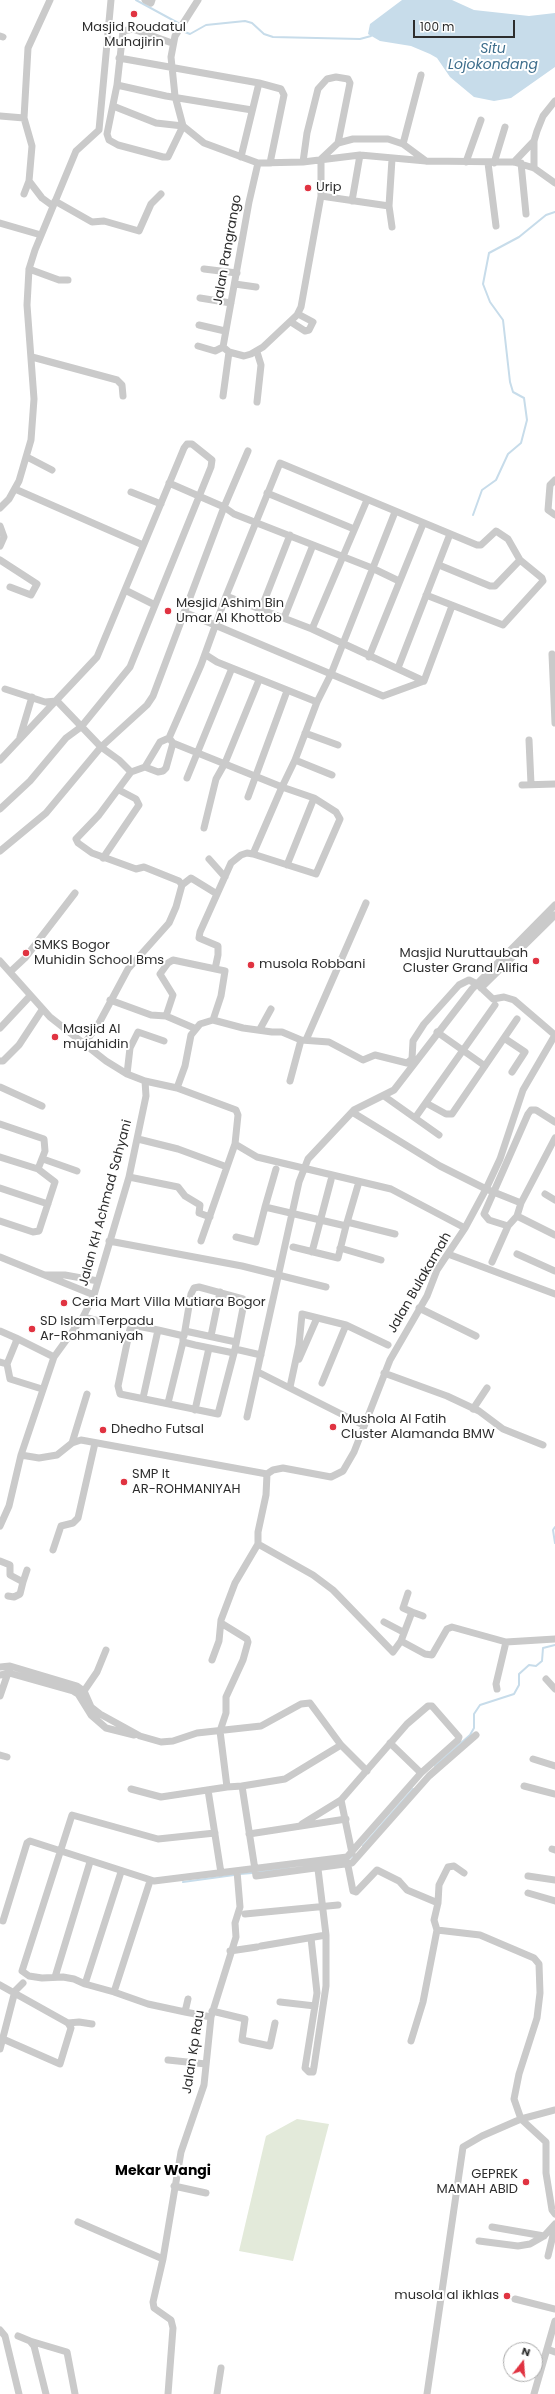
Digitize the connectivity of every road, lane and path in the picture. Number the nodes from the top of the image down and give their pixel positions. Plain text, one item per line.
1 (50, 0) edge
2 (111, 0) edge
3 (145, 0) edge
4 (152, 0) edge
5 (198, 0) edge
6 (172, 43) junction
7 (119, 58) junction
8 (172, 68) junction
9 (421, 75) dead end
10 (259, 83) junction
11 (117, 85) junction
12 (175, 96) junction
13 (555, 101) edge
14 (113, 106) junction
15 (252, 110) junction
16 (0, 116) edge
17 (24, 118) junction
18 (481, 120) dead end
19 (183, 126) junction
20 (505, 127) dead end
21 (534, 142) junction
22 (338, 143) junction
23 (403, 144) junction
24 (360, 155) junction
25 (241, 157) junction
26 (321, 159) junction
27 (392, 159) junction
28 (303, 162) junction
29 (426, 162) junction
30 (466, 162) junction
31 (258, 163) junction
32 (270, 163) junction
33 (491, 163) junction
34 (518, 163) junction
35 (534, 168) junction
36 (29, 181) junction
37 (555, 183) edge
38 (24, 194) dead end
39 (161, 194) dead end
40 (321, 196) junction
41 (352, 201) junction
42 (54, 204) junction
43 (389, 206) junction
44 (526, 214) dead end
45 (0, 223) edge
46 (496, 226) dead end
47 (392, 227) dead end
48 (41, 235) junction
49 (204, 269) dead end
50 (29, 270) junction
51 (237, 273) junction
52 (68, 280) dead end
53 (235, 284) junction
54 (256, 287) dead end
55 (200, 298) dead end
56 (231, 303) junction
57 (298, 314) junction
58 (291, 322) junction
59 (199, 325) dead end
60 (225, 331) junction
61 (198, 346) dead end
62 (225, 347) junction
63 (256, 352) junction
64 (32, 357) junction
65 (124, 396) dead end
66 (223, 396) dead end
67 (257, 402) dead end
68 (248, 451) dead end
69 (27, 457) junction
70 (52, 470) dead end
71 (555, 480) edge
72 (169, 483) junction
73 (15, 489) junction
74 (131, 492) dead end
75 (268, 493) junction
76 (198, 496) junction
77 (367, 500) junction
78 (161, 504) junction
79 (224, 507) junction
80 (0, 508) edge
81 (395, 512) junction
82 (555, 515) edge
83 (256, 521) junction
84 (423, 524) junction
85 (0, 526) edge
86 (354, 529) junction
87 (450, 534) junction
88 (290, 535) junction
89 (143, 545) junction
90 (313, 545) junction
91 (0, 546) edge
92 (342, 556) junction
93 (0, 560) edge
94 (520, 560) junction
95 (439, 565) junction
96 (372, 568) junction
97 (399, 581) junction
98 (10, 587) dead end
99 (125, 590) junction
100 (426, 595) junction
101 (226, 596) junction
102 (155, 605) junction
103 (452, 606) junction
104 (261, 609) junction
105 (184, 612) junction
106 (284, 618) junction
107 (216, 626) junction
108 (312, 629) junction
109 (342, 642) junction
110 (206, 654) junction
111 (552, 654) dead end
112 (369, 656) junction
113 (232, 668) junction
114 (398, 668) junction
115 (331, 674) junction
116 (259, 680) junction
117 (424, 681) junction
118 (5, 689) dead end
119 (287, 691) junction
120 (32, 697) junction
121 (57, 702) junction
122 (317, 702) junction
123 (555, 723) edge
124 (81, 727) junction
125 (305, 733) junction
126 (20, 738) junction
127 (529, 740) dead end
128 (171, 741) junction
129 (338, 745) dead end
130 (101, 747) junction
131 (196, 752) junction
132 (0, 760) edge
133 (295, 760) junction
134 (225, 763) junction
135 (144, 767) junction
136 (131, 772) junction
137 (332, 775) dead end
138 (256, 776) junction
139 (187, 778) dead end
140 (531, 784) junction
141 (555, 784) edge
142 (522, 785) dead end
143 (282, 787) junction
144 (119, 790) junction
145 (248, 797) dead end
146 (314, 798) junction
147 (1, 806) edge
148 (204, 828) dead end
149 (0, 852) edge
150 (253, 854) junction
151 (0, 857) edge
152 (103, 858) junction
153 (209, 859) dead end
154 (287, 865) junction
155 (225, 877) junction
156 (182, 885) junction
157 (75, 893) dead end
158 (217, 894) junction
159 (366, 904) dead end
160 (555, 905) edge
161 (555, 915) edge
162 (0, 961) edge
163 (215, 969) junction
164 (10, 972) junction
165 (479, 986) junction
166 (30, 996) junction
167 (110, 1000) junction
168 (495, 1005) dead end
169 (270, 1009) dead end
170 (42, 1010) junction
171 (166, 1016) junction
172 (517, 1019) dead end
173 (213, 1020) junction
174 (0, 1028) edge
175 (194, 1028) junction
176 (260, 1029) junction
177 (437, 1032) junction
178 (555, 1036) edge
179 (504, 1038) junction
180 (303, 1040) junction
181 (164, 1041) dead end
182 (84, 1044) junction
183 (462, 1051) junction
184 (0, 1061) edge
185 (485, 1066) junction
186 (512, 1072) dead end
187 (127, 1074) junction
188 (290, 1081) dead end
189 (145, 1082) junction
190 (0, 1087) edge
191 (177, 1088) junction
192 (384, 1096) junction
193 (426, 1103) junction
194 (42, 1106) dead end
195 (352, 1112) junction
196 (415, 1118) junction
197 (555, 1122) edge
198 (0, 1124) edge
199 (439, 1134) dead end
200 (555, 1138) edge
201 (138, 1139) junction
202 (235, 1144) junction
203 (0, 1157) edge
204 (43, 1159) junction
205 (227, 1167) junction
206 (304, 1168) junction
207 (38, 1169) junction
208 (276, 1169) dead end
209 (77, 1171) dead end
210 (129, 1177) junction
211 (332, 1180) dead end
212 (358, 1185) dead end
213 (0, 1188) edge
214 (489, 1190) junction
215 (545, 1194) dead end
216 (555, 1200) edge
217 (521, 1203) junction
218 (48, 1204) junction
219 (266, 1207) junction
220 (293, 1212) junction
221 (517, 1216) junction
222 (210, 1217) junction
223 (321, 1219) junction
224 (0, 1221) edge
225 (347, 1224) junction
226 (508, 1226) junction
227 (465, 1228) junction
228 (395, 1234) dead end
229 (555, 1235) edge
230 (236, 1237) dead end
231 (110, 1241) junction
232 (201, 1241) dead end
233 (293, 1247) dead end
234 (340, 1248) junction
235 (312, 1252) junction
236 (448, 1254) junction
237 (517, 1254) dead end
238 (0, 1257) edge
239 (381, 1260) dead end
240 (492, 1262) dead end
241 (555, 1271) edge
242 (44, 1275) junction
243 (279, 1277) junction
244 (98, 1281) junction
245 (326, 1287) dead end
246 (220, 1292) junction
247 (555, 1294) edge
248 (94, 1295) junction
249 (419, 1308) junction
250 (83, 1317) junction
251 (317, 1318) junction
252 (99, 1321) dead end
253 (346, 1325) junction
254 (158, 1330) junction
255 (0, 1331) edge
256 (184, 1336) junction
257 (211, 1336) junction
258 (476, 1336) dead end
259 (16, 1338) junction
260 (388, 1345) dead end
261 (209, 1348) junction
262 (235, 1348) junction
263 (261, 1355) junction
264 (54, 1357) junction
265 (3, 1363) edge
266 (258, 1372) junction
267 (293, 1372) junction
268 (384, 1373) junction
269 (322, 1383) dead end
270 (290, 1387) junction
271 (487, 1388) dead end
272 (42, 1389) junction
273 (87, 1394) dead end
274 (142, 1398) junction
275 (168, 1403) junction
276 (473, 1409) junction
277 (195, 1410) junction
278 (247, 1417) dead end
279 (364, 1425) junction
280 (72, 1443) junction
281 (95, 1443) junction
282 (543, 1445) dead end
283 (20, 1455) junction
284 (267, 1474) junction
285 (0, 1526) edge
286 (258, 1544) junction
287 (53, 1550) dead end
288 (0, 1561) edge
289 (27, 1570) dead end
290 (23, 1582) junction
291 (408, 1593) dead end
292 (8, 1596) dead end
293 (412, 1612) junction
294 (423, 1616) dead end
295 (384, 1622) dead end
296 (221, 1623) junction
297 (403, 1632) junction
298 (555, 1639) edge
299 (401, 1641) junction
300 (506, 1642) junction
301 (106, 1650) dead end
302 (212, 1660) dead end
303 (0, 1667) edge
304 (9, 1669) junction
305 (0, 1675) edge
306 (546, 1679) dead end
307 (497, 1689) dead end
308 (555, 1689) edge
309 (84, 1691) junction
310 (0, 1696) edge
311 (220, 1731) junction
312 (476, 1735) dead end
313 (140, 1736) junction
314 (390, 1743) junction
315 (341, 1745) junction
316 (533, 1759) dead end
317 (555, 1766) edge
318 (367, 1771) junction
319 (422, 1773) junction
320 (242, 1786) junction
321 (524, 1786) dead end
322 (227, 1787) junction
323 (131, 1789) dead end
324 (208, 1790) junction
325 (555, 1794) edge
326 (341, 1800) junction
327 (346, 1819) junction
328 (302, 1824) junction
329 (215, 1833) junction
330 (249, 1834) junction
331 (60, 1852) junction
332 (352, 1853) junction
333 (90, 1862) junction
334 (348, 1866) junction
335 (254, 1869) junction
336 (318, 1869) junction
337 (237, 1871) junction
338 (121, 1872) junction
339 (464, 1872) dead end
340 (221, 1873) junction
341 (528, 1876) dead end
342 (555, 1880) edge
343 (150, 1881) junction
344 (528, 1893) dead end
345 (555, 1901) edge
346 (438, 1903) junction
347 (338, 1905) dead end
348 (322, 1906) junction
349 (244, 1914) dead end
350 (3, 1921) dead end
351 (437, 1930) junction
352 (326, 1935) junction
353 (311, 1938) junction
354 (230, 1951) junction
355 (55, 1977) junction
356 (22, 1983) dead end
357 (85, 1984) junction
358 (0, 1985) edge
359 (15, 1991) junction
360 (114, 1992) junction
361 (188, 1999) dead end
362 (280, 2002) dead end
363 (315, 2006) junction
364 (185, 2012) junction
365 (211, 2014) junction
366 (68, 2023) junction
367 (275, 2023) dead end
368 (92, 2024) dead end
369 (3, 2039) junction
370 (411, 2042) dead end
371 (0, 2048) edge
372 (168, 2060) dead end
373 (206, 2064) junction
374 (555, 2110) edge
375 (521, 2119) junction
376 (174, 2186) junction
377 (206, 2193) dead end
378 (555, 2214) edge
379 (78, 2222) dead end
380 (555, 2224) edge
381 (492, 2227) dead end
382 (544, 2236) junction
383 (479, 2241) dead end
384 (548, 2256) dead end
385 (163, 2259) junction
386 (515, 2299) dead end
387 (555, 2309) edge
388 (555, 2321) edge
389 (0, 2330) edge
390 (18, 2336) dead end
391 (30, 2340) junction
392 (547, 2349) junction
393 (555, 2352) edge
394 (221, 2368) dead end
395 (19, 2394) edge
396 (46, 2394) edge
397 (75, 2394) edge
398 (168, 2394) edge
399 (217, 2394) edge
400 (427, 2394) edge
401 (534, 2394) edge

1 - 17 street
2 - 42 street
3 - 4 street
5 - 6 street
6 - 7 street
6 - 8 street
7 - 8 street
7 - 11 street
8 - 10 street
8 - 12 street
9 - 23 street
10 - 15 street
10 - 32 street
11 - 12 street
11 - 14 street
12 - 15 street
12 - 19 street
13 - 21 street
14 - 19 street
14 - 19 street
15 - 25 street
16 - 17 street
17 - 36 street
18 - 30 street
19 - 25 street
20 - 33 street
21 - 34 street
21 - 35 street
22 - 23 street
22 - 26 street
22 - 28 street
23 - 29 street
24 - 26 street
24 - 27 street
24 - 41 street
25 - 31 street
26 - 28 street
26 - 40 street
27 - 29 street
27 - 43 street
28 - 32 street
29 - 30 street
30 - 33 street
31 - 32 street
31 - 51 street, Jalan Pangrango
33 - 34 street
33 - 46 street
34 - 35 street
34 - 44 street
35 - 37 street
36 - 38 street
36 - 42 street
39 - 42 street
40 - 41 street
40 - 57 street
41 - 43 street
42 - 48 street
43 - 47 street
45 - 48 street
48 - 50 street
49 - 51 street
50 - 52 street
50 - 64 street
51 - 53 street, Jalan Pangrango
53 - 54 street
53 - 56 street, Jalan Pangrango
55 - 56 street
56 - 60 street, Jalan Pangrango
57 - 58 street
57 - 58 street
58 - 63 street
59 - 60 street
60 - 62 street, Jalan Pangrango
61 - 62 street
62 - 63 street
62 - 66 street, Jalan Pangrango
63 - 67 street
64 - 65 street
64 - 69 street
68 - 79 street
69 - 70 street
69 - 73 street
71 - 82 street
72 - 76 street
72 - 76 street
72 - 78 street
73 - 80 street
73 - 89 street
74 - 78 street
75 - 77 street
75 - 83 street
75 - 86 street
76 - 79 street
76 - 102 street
77 - 81 street
77 - 86 street
78 - 89 street
79 - 83 street
79 - 105 street
81 - 84 street
81 - 96 street
83 - 88 street
83 - 101 street
84 - 87 street
84 - 97 street
85 - 91 street
86 - 92 street
87 - 94 street
87 - 95 street
88 - 90 street
88 - 104 street
89 - 99 street
90 - 92 street
90 - 106 street
92 - 96 street
92 - 108 street
93 - 98 street
94 - 95 street
94 - 103 street
95 - 100 street
96 - 97 street
96 - 109 street
97 - 112 street
99 - 102 street
99 - 121 street
100 - 103 street
100 - 114 street
101 - 104 street
101 - 107 street
102 - 124 street
103 - 117 street
104 - 106 street
105 - 107 street
105 - 130 street
106 - 108 street
107 - 110 street
107 - 115 street
108 - 109 street
109 - 112 street
109 - 115 street
110 - 113 street
110 - 128 street
111 - 123 street
112 - 114 street
113 - 116 street
113 - 131 street
114 - 117 street
115 - 117 street
115 - 122 street
116 - 119 street
116 - 134 street
118 - 120 street
119 - 122 street
119 - 138 street
120 - 121 street
120 - 126 street
121 - 124 street
121 - 126 street
122 - 125 street
124 - 130 street
124 - 147 street
125 - 129 street
125 - 133 street
126 - 132 street
127 - 140 street
128 - 131 street
128 - 135 street
128 - 135 street
130 - 136 street
130 - 149 street
131 - 134 street
131 - 139 street
133 - 137 street
133 - 143 street
134 - 138 street
134 - 148 street
135 - 136 street
136 - 144 street
138 - 143 street
138 - 145 street
140 - 141 street
140 - 142 street
143 - 146 street
143 - 150 street
144 - 152 street
144 - 152 street
146 - 154 street
146 - 154 street
149 - 151 street
150 - 154 street
150 - 155 street
152 - 156 street
153 - 155 street
155 - 158 street
156 - 158 street
156 - 167 street
157 - 164 street
158 - 163 street
159 - 180 street
160 - 165 street
161 - 165 street
162 - 164 street
163 - 171 street
163 - 173 street
164 - 166 street
165 - 177 street
165 - 178 street, Jalan Bulakamah
165 - 180 street
166 - 170 street
166 - 174 street
167 - 171 street
167 - 182 street
168 - 183 street
169 - 176 street
170 - 182 street
170 - 184 street
171 - 175 street
172 - 179 street
173 - 175 street
173 - 176 street
175 - 191 street
176 - 180 street
177 - 183 street
177 - 192 street
178 - 214 street, Jalan Bulakamah
179 - 185 street
179 - 186 street
180 - 188 street
181 - 187 street
182 - 187 street
183 - 185 street
183 - 193 street
185 - 193 street
187 - 189 street
189 - 191 street
189 - 201 street, Jalan KH Achmad Sahyani
190 - 194 street
191 - 202 street
192 - 195 street
192 - 196 street
193 - 196 street
195 - 206 street
195 - 214 street
196 - 199 street
197 - 214 street
198 - 204 street
200 - 217 street
201 - 205 street
201 - 210 street, Jalan KH Achmad Sahyani
202 - 205 street
202 - 206 street
203 - 207 street
204 - 207 street
204 - 209 street
205 - 222 street
206 - 220 street
206 - 227 street
207 - 218 street
208 - 219 street
210 - 222 street
210 - 231 street, Jalan KH Achmad Sahyani
211 - 223 street
212 - 225 street
213 - 218 street
214 - 217 street
214 - 226 street
214 - 227 street, Jalan Bulakamah
215 - 216 street
217 - 221 street
218 - 224 street
219 - 220 street
219 - 230 street
220 - 223 street
220 - 243 street
221 - 226 street
221 - 229 street
222 - 232 street
223 - 225 street
223 - 235 street
225 - 228 street
225 - 234 street
226 - 240 street
227 - 236 street, Jalan Bulakamah
231 - 243 street
231 - 244 street, Jalan KH Achmad Sahyani
233 - 235 street
234 - 235 street
234 - 239 street
236 - 247 street
236 - 249 street, Jalan Bulakamah
237 - 241 street
238 - 242 street
242 - 244 street
242 - 248 street
243 - 245 street
243 - 263 street
244 - 248 street, Jalan KH Achmad Sahyani
246 - 256 street
246 - 257 street
246 - 262 street
248 - 250 street, Jalan KH Achmad Sahyani
249 - 258 street
249 - 268 street, Jalan Bulakamah
250 - 252 street
250 - 264 street, Jalan KH Achmad Sahyani
251 - 253 street
251 - 267 street
251 - 267 street
253 - 260 street
253 - 269 street
254 - 256 street
254 - 274 street
254 - 274 street
255 - 259 street
256 - 257 street
256 - 261 street
256 - 275 street
257 - 262 street
259 - 264 street
259 - 265 street
261 - 262 street
261 - 277 street
262 - 263 street
262 - 277 street
263 - 266 street
264 - 272 street, Jalan KH Achmad Sahyani
265 - 272 street
266 - 270 street
266 - 278 street
267 - 270 street
268 - 276 street
268 - 279 street, Jalan Bulakamah
270 - 279 street
271 - 276 street
272 - 283 street, Jalan KH Achmad Sahyani
273 - 280 street
274 - 275 street
275 - 277 street
276 - 282 street
279 - 284 street, Jalan Bulakamah
280 - 281 street
280 - 283 street
281 - 284 street
281 - 287 street
283 - 285 street, Jalan KH Achmad Sahyani
284 - 286 street
286 - 296 street
286 - 299 street
288 - 290 street
289 - 290 street
290 - 292 street
291 - 293 street
293 - 294 street
293 - 297 street
295 - 297 street
296 - 302 street
296 - 311 street
297 - 299 street
298 - 300 street
299 - 300 street
300 - 307 street
301 - 309 street
303 - 304 street
304 - 305 street
304 - 309 street
304 - 310 street
304 - 313 street
306 - 308 street
309 - 313 street
311 - 313 street
311 - 315 street
311 - 322 street
312 - 334 street
314 - 318 street
314 - 319 street
314 - 319 street
315 - 318 street
315 - 320 street
316 - 317 street
318 - 326 street
319 - 332 street
320 - 322 street
320 - 330 street
321 - 325 street
322 - 324 street
323 - 324 street
324 - 329 street
326 - 327 street
326 - 328 street
327 - 328 street
327 - 332 street
328 - 330 street
329 - 331 street
329 - 340 street
330 - 335 street
331 - 333 street
331 - 350 street
331 - 355 street
332 - 335 street
333 - 338 street
333 - 355 street
334 - 336 street
334 - 346 street
335 - 336 street
335 - 337 street
336 - 348 street
337 - 340 street
337 - 354 street, Jalan Kp Rau
338 - 343 street
338 - 357 street
339 - 346 street
340 - 343 street
341 - 342 street
343 - 360 street
344 - 345 street
346 - 351 street
347 - 348 street
348 - 349 street
348 - 352 street
351 - 370 street
351 - 375 street
352 - 353 street
352 - 363 street
353 - 354 street
353 - 363 street
354 - 365 street, Jalan Kp Rau
355 - 357 street
356 - 359 street
357 - 360 street
358 - 359 street
359 - 366 street
359 - 369 street
360 - 364 street
361 - 364 street
362 - 363 street
364 - 365 street
365 - 367 street
365 - 373 street, Jalan Kp Rau
366 - 368 street
366 - 369 street
369 - 371 street
372 - 373 street
373 - 376 street, Jalan Kp Rau
374 - 375 street
375 - 378 street
375 - 400 street
376 - 377 street
376 - 385 street, Jalan Kp Rau
379 - 385 street
380 - 382 street
380 - 384 street
381 - 382 street
382 - 383 street
385 - 398 street, Jalan Kp Rau
386 - 387 street
388 - 392 street
389 - 395 street
390 - 391 street
391 - 396 street
391 - 397 street
392 - 393 street
392 - 401 street
394 - 399 street

